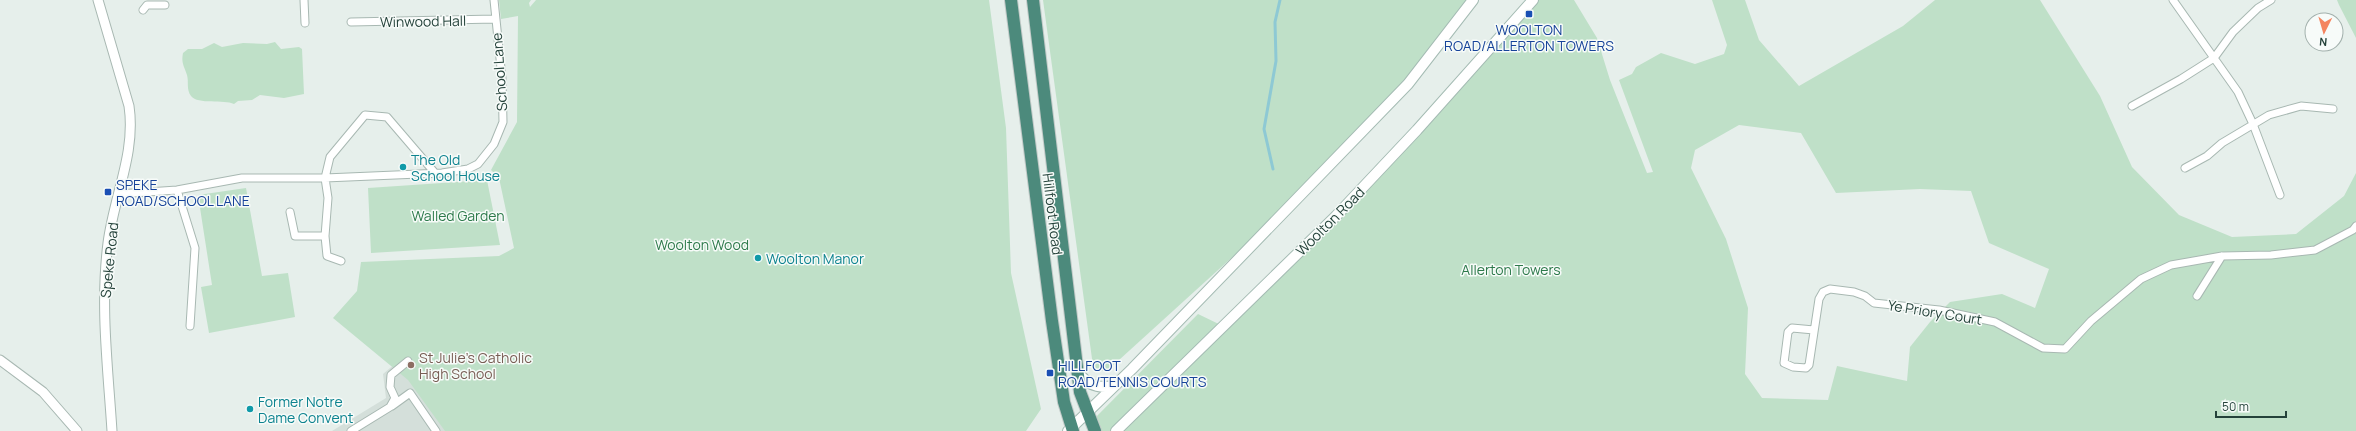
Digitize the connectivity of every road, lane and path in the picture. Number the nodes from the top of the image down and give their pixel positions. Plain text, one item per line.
1 (98, 0) edge
2 (304, 0) edge
3 (494, 0) edge
4 (1011, 0) edge
5 (1032, 0) edge
6 (1473, 0) edge
7 (1533, 0) edge
8 (2173, 0) edge
9 (2271, 0) edge
10 (145, 5) edge
11 (165, 6) dead end
12 (495, 19) junction
13 (351, 22) dead end
14 (305, 23) dead end
15 (2214, 58) junction
16 (2132, 106) dead end
17 (2333, 109) dead end
18 (2253, 124) junction
19 (2185, 168) dead end
20 (435, 173) junction
21 (325, 178) junction
22 (177, 190) junction
23 (118, 194) junction
24 (2280, 195) dead end
25 (290, 212) dead end
26 (2356, 226) edge
27 (325, 236) junction
28 (2222, 256) junction
29 (341, 261) dead end
30 (2196, 296) dead end
31 (190, 326) dead end
32 (1814, 330) junction
33 (0, 360) edge
34 (408, 361) dead end
35 (1078, 372) junction
36 (1114, 386) junction
37 (390, 407) junction
38 (1086, 413) junction
39 (1071, 430) edge
40 (77, 431) edge
41 (112, 431) edge
42 (351, 431) edge
43 (436, 431) edge
44 (1095, 431) edge
45 (1116, 431) edge

1 - 23 street, Speke Road
2 - 14 street
3 - 12 street, School Lane
4 - 39 highway, Hillfoot Road
5 - 35 highway, Hillfoot Road
6 - 36 main road
7 - 45 main road, Woolton Road
8 - 15 street
9 - 15 street
10 - 11 street
12 - 13 street, Winwood Hall
12 - 20 street, School Lane
15 - 16 street
15 - 18 street
17 - 18 street
18 - 19 street
18 - 24 street
20 - 21 street, School Lane
20 - 21 street
21 - 22 street, School Lane
21 - 27 street
22 - 23 street, School Lane
22 - 31 street
23 - 41 street, Speke Road
25 - 27 street
26 - 28 street, Ye Priory Court
27 - 29 street
28 - 30 street
28 - 32 street, Ye Priory Court
32 - 32 street
33 - 40 street
34 - 37 street
35 - 36 main road
35 - 38 highway, Hillfoot Road
36 - 38 main road
37 - 42 street
37 - 43 street
38 - 39 main road
38 - 44 highway, Hillfoot Road

